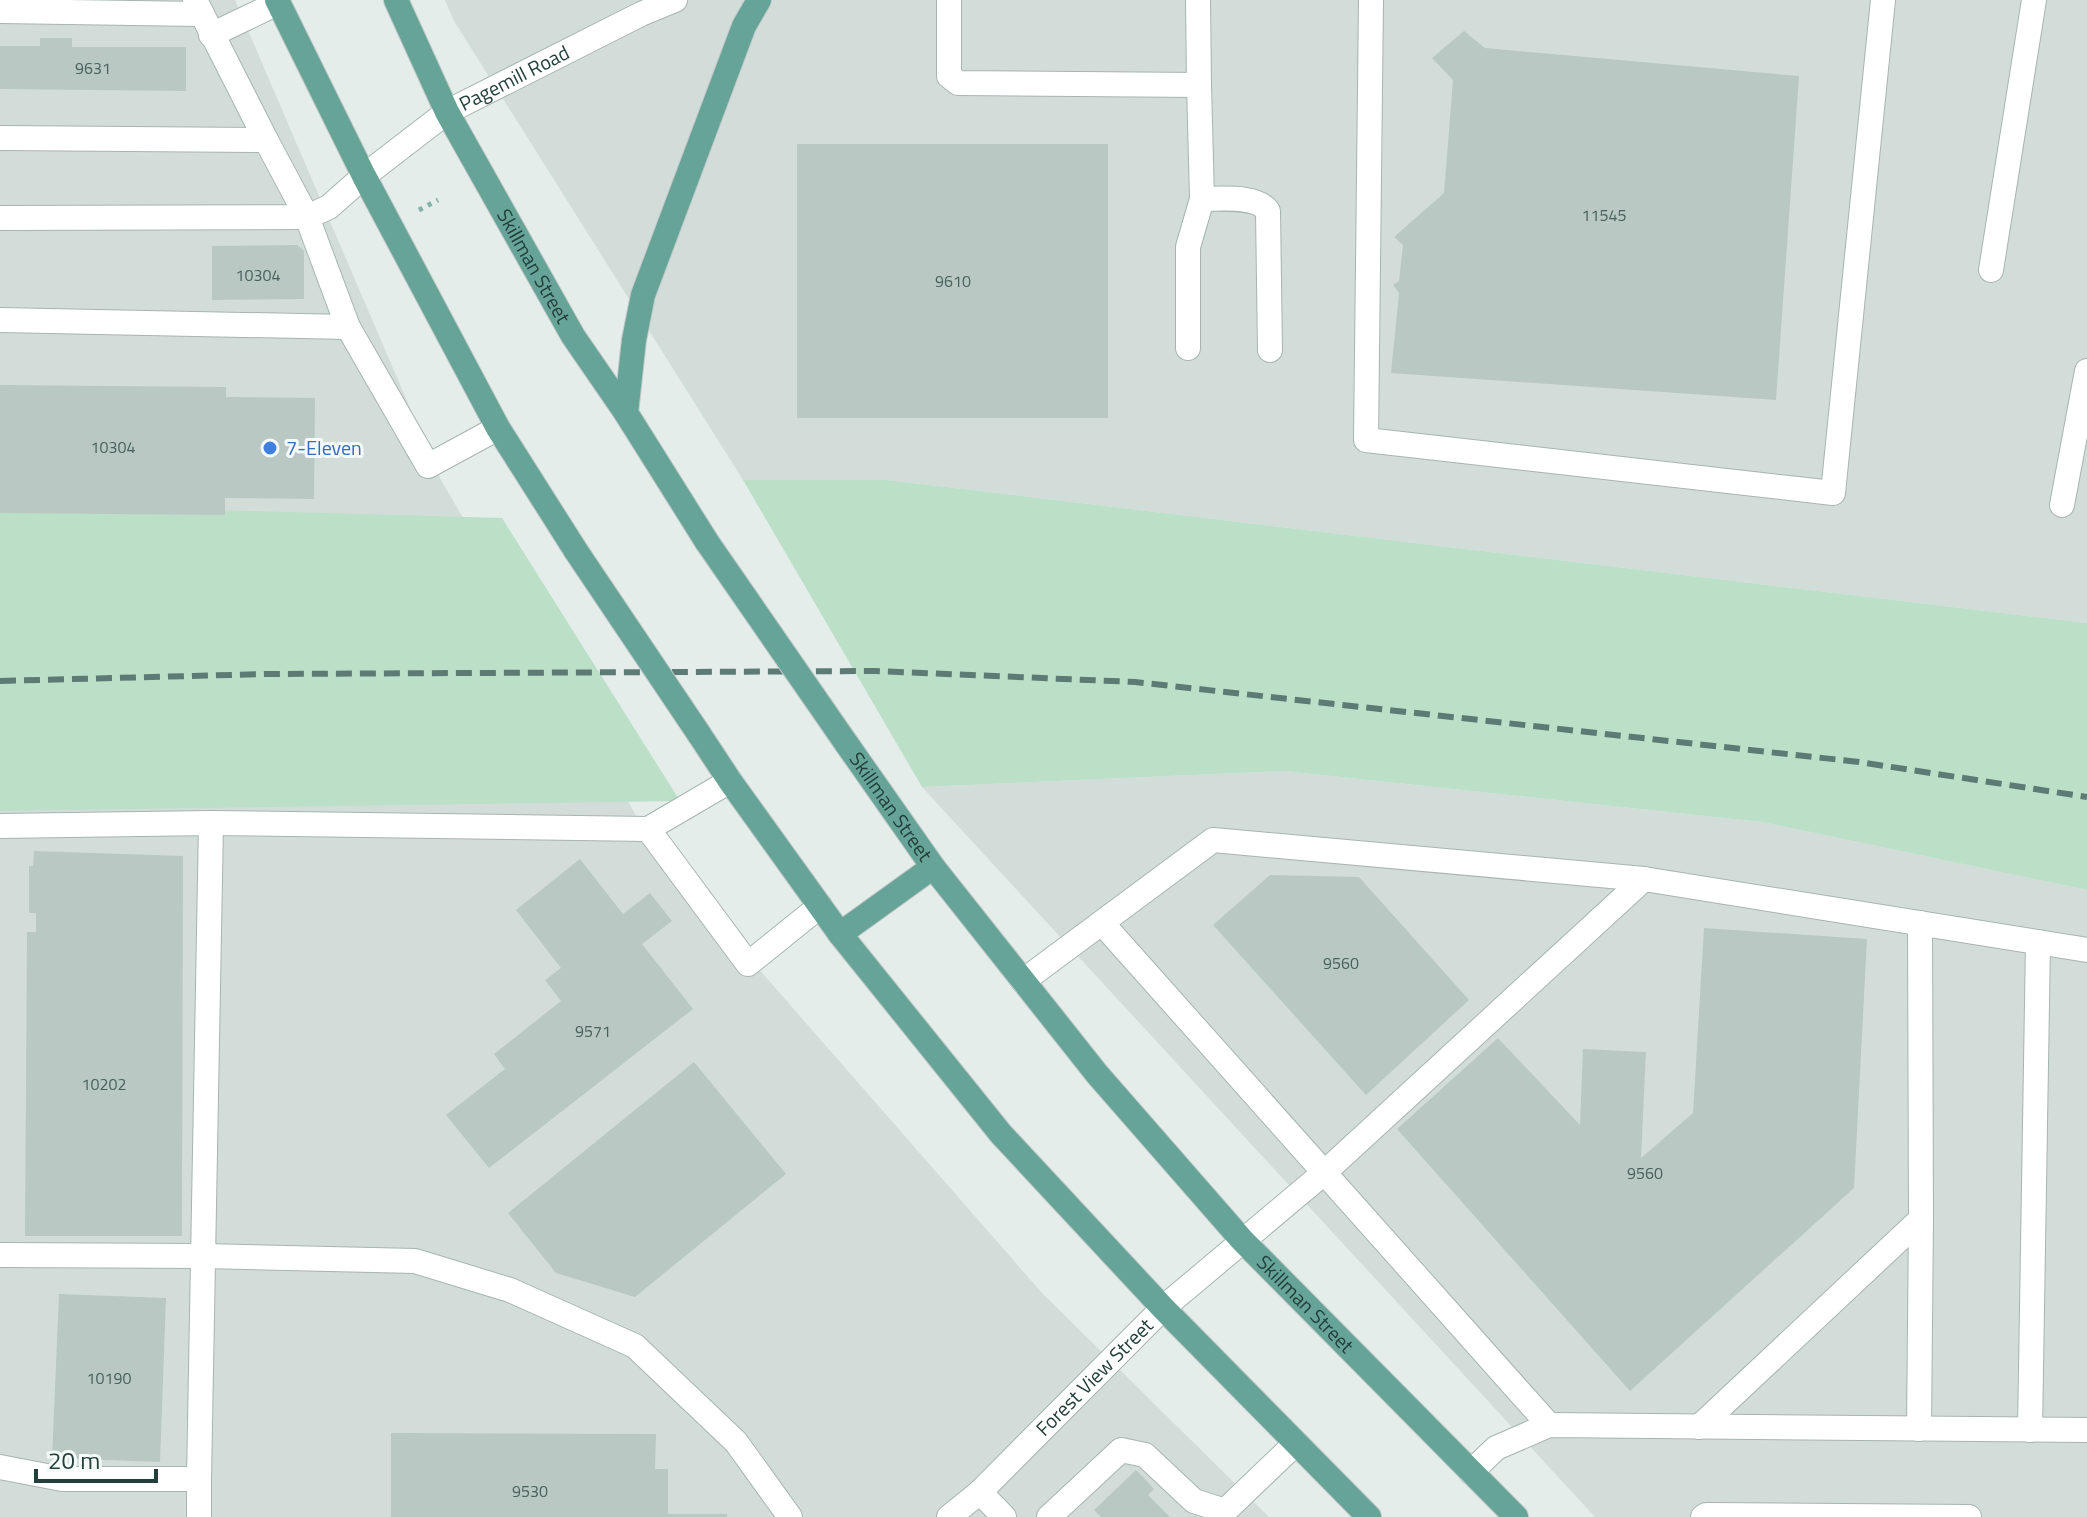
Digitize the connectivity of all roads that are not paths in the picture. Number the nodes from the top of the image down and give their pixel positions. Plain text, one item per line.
1 (396, 0) edge
2 (675, 0) edge
3 (759, 0) edge
4 (949, 0) edge
5 (1198, 0) edge
6 (1371, 0) edge
7 (1883, 0) edge
8 (2034, 0) edge
9 (278, 2) edge
10 (638, 7) edge
11 (0, 11) edge
12 (202, 16) edge
13 (1199, 85) junction
14 (447, 112) junction
15 (0, 138) edge
16 (266, 140) junction
17 (364, 176) junction
18 (1202, 199) junction
19 (307, 217) junction
20 (0, 218) edge
21 (1991, 270) dead end
22 (0, 320) edge
23 (348, 327) junction
24 (1188, 348) dead end
25 (1270, 350) dead end
26 (2087, 371) edge
27 (626, 413) junction
28 (498, 428) junction
29 (2062, 505) dead end
30 (730, 781) junction
31 (211, 823) junction
32 (0, 826) edge
33 (648, 829) junction
34 (933, 867) junction
35 (1644, 879) junction
36 (820, 906) junction
37 (1102, 923) junction
38 (1920, 923) junction
39 (840, 934) junction
40 (2038, 942) junction
41 (2087, 950) edge
42 (1023, 981) junction
43 (1325, 1172) junction
44 (1921, 1219) junction
45 (1242, 1240) junction
46 (0, 1255) edge
47 (204, 1256) junction
48 (1163, 1308) junction
49 (1549, 1425) junction
50 (1699, 1427) junction
51 (1919, 1429) junction
52 (2030, 1430) junction
53 (2087, 1430) edge
54 (1296, 1443) junction
55 (0, 1467) edge
56 (1471, 1472) junction
57 (199, 1479) junction
58 (980, 1492) junction
59 (199, 1517) edge
60 (790, 1517) edge
61 (949, 1517) edge
62 (1004, 1517) edge
63 (1049, 1517) edge
64 (1369, 1517) edge
65 (1516, 1517) edge
66 (1703, 1517) edge
67 (1969, 1517) edge

1 - 14 main road, Skillman Street
2 - 10 street, Pagemill Road
3 - 27 main road
4 - 13 street
5 - 13 street
6 - 7 street
8 - 21 street
9 - 12 street
9 - 17 main road
10 - 14 street, Pagemill Road
11 - 12 street
12 - 16 street
13 - 18 street
14 - 17 street, Pagemill Road
14 - 27 main road, Skillman Street
15 - 16 street
16 - 19 street
17 - 19 street, Pagemill Road
17 - 28 main road
18 - 24 street
18 - 25 street
19 - 20 street
19 - 23 street
22 - 23 street
23 - 28 street
26 - 29 street
27 - 34 main road, Skillman Street, bridge
28 - 30 main road, bridge
30 - 33 street
30 - 36 main road
31 - 32 street
31 - 33 street
31 - 47 street
33 - 36 street
34 - 39 main road
34 - 42 main road, Skillman Street
35 - 37 street
35 - 38 street
35 - 43 street, Forest View Street
36 - 39 main road
37 - 42 street
37 - 43 street
38 - 40 street
38 - 44 street
39 - 48 main road
40 - 41 street
40 - 52 street
42 - 45 main road, Skillman Street
43 - 45 street, Forest View Street
43 - 49 street
44 - 50 street
44 - 51 street
45 - 48 street, Forest View Street
45 - 56 main road, Skillman Street
46 - 47 street
47 - 57 street
47 - 60 street
48 - 54 main road
48 - 58 street, Forest View Street
49 - 50 street
49 - 56 street
50 - 51 street
51 - 52 street
52 - 53 street
54 - 63 street
54 - 64 main road
55 - 57 street
56 - 65 main road, Skillman Street
57 - 59 street
58 - 61 street, Forest View Street
58 - 62 street
66 - 67 street

